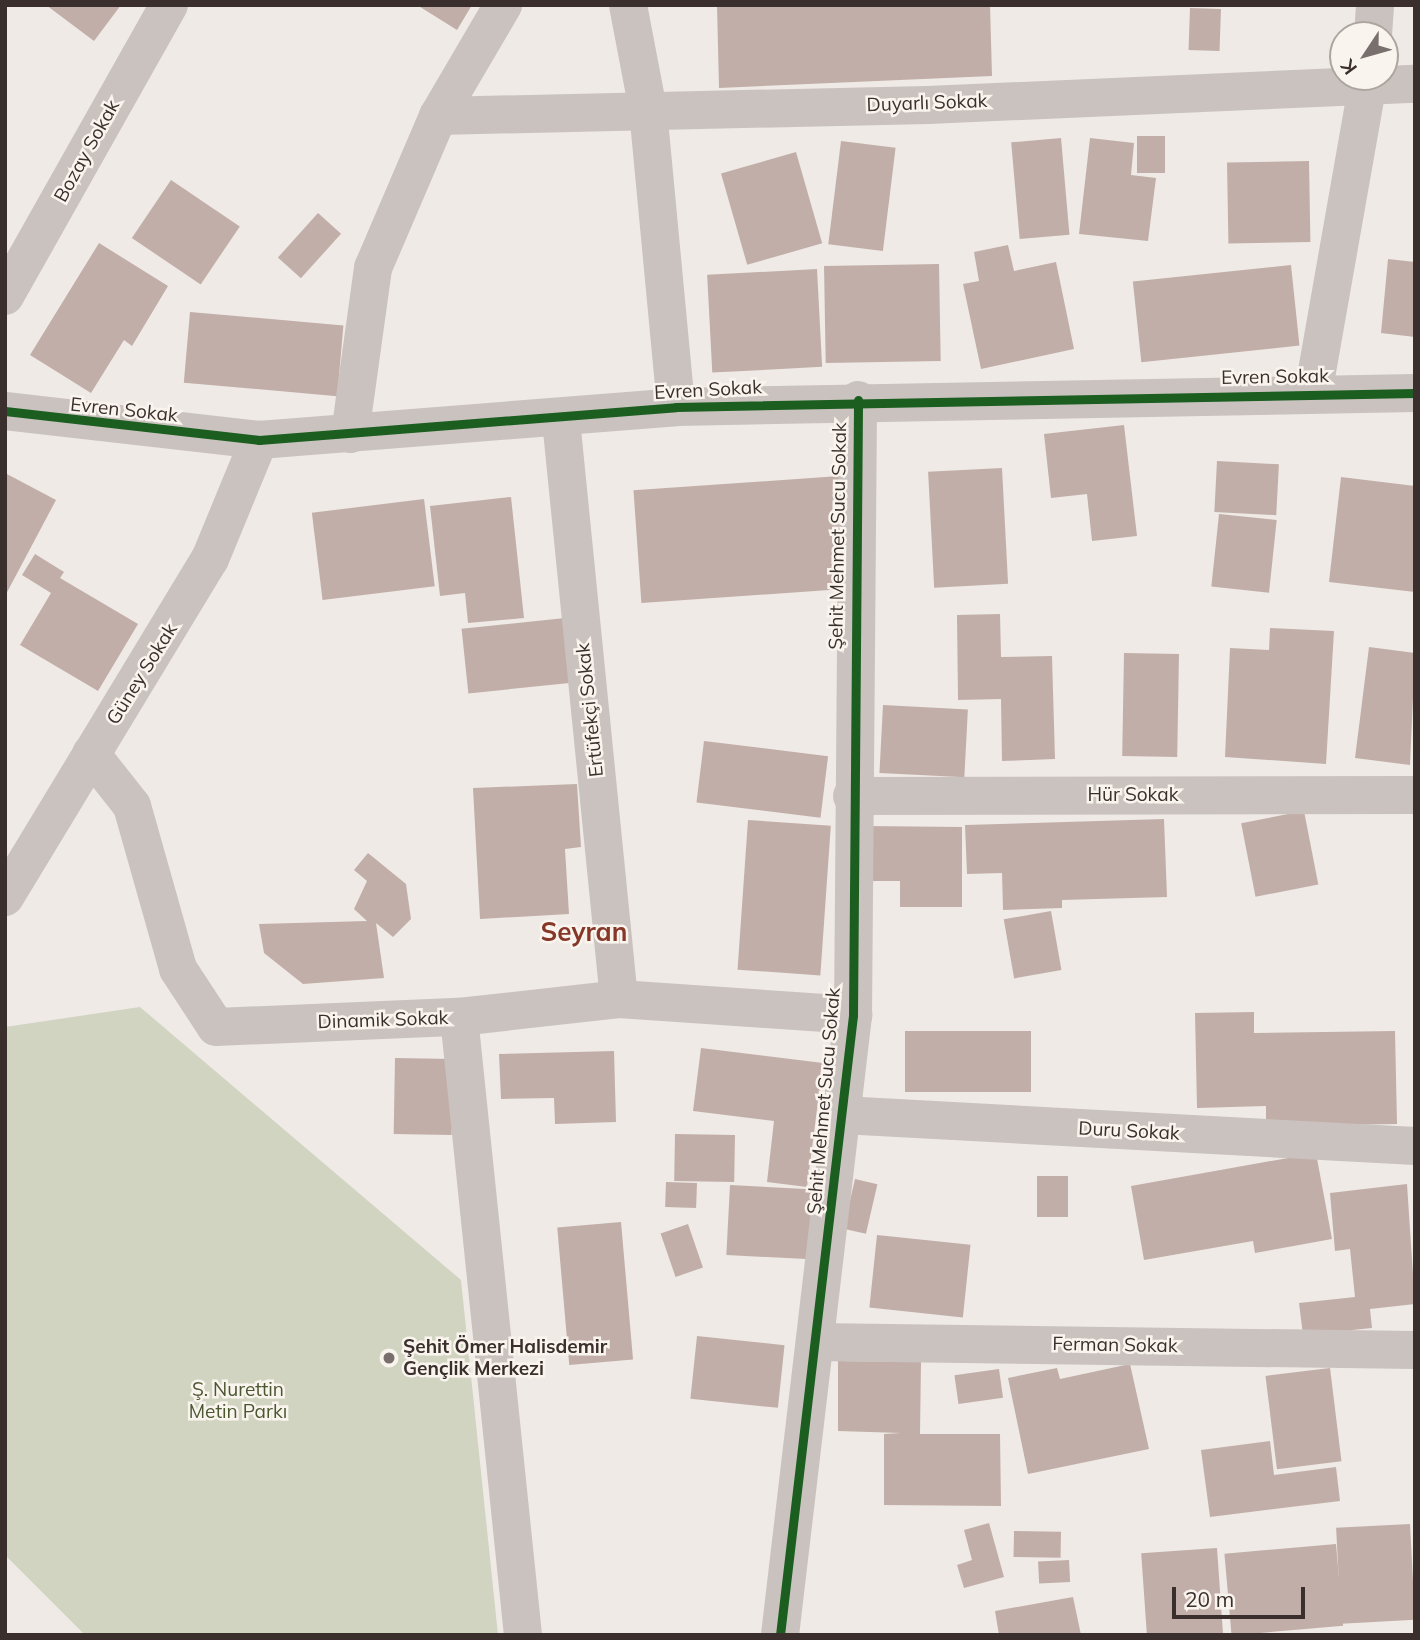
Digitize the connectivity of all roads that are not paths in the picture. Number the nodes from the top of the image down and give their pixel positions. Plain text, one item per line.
1 (169, 5) edge
2 (503, 5) edge
3 (628, 5) edge
4 (1329, 82) edge
5 (1367, 91) edge
6 (648, 110) junction
7 (438, 116) junction
8 (5, 296) edge
9 (1415, 393) edge
10 (1314, 394) junction
11 (858, 400) junction
12 (676, 407) junction
13 (5, 411) edge
14 (561, 420) junction
15 (350, 434) junction
16 (259, 440) junction
17 (92, 754) junction
18 (1415, 795) edge
19 (852, 796) junction
20 (5, 897) edge
21 (619, 999) junction
22 (853, 1015) junction
23 (459, 1017) junction
24 (842, 1115) junction
25 (1415, 1146) edge
26 (816, 1342) junction
27 (1415, 1350) edge
28 (523, 1635) edge
29 (780, 1635) edge

1 - 8 street, Bozay Sokak
2 - 7 street
3 - 6 street
4 - 6 street, Duyarlı Sokak
5 - 10 street
6 - 7 street, Duyarlı Sokak
6 - 12 street
7 - 15 street
9 - 10 street, Evren Sokak
10 - 11 street, Evren Sokak
11 - 12 street, Evren Sokak
11 - 19 street, Şehit Mehmet Sucu Sokak
12 - 14 street, Evren Sokak
13 - 16 street, Evren Sokak
14 - 15 street, Evren Sokak
14 - 21 street, Ertüfekçi Sokak
15 - 16 street, Evren Sokak
16 - 17 street, Güney Sokak
17 - 20 street, Güney Sokak
17 - 23 street, Dinamik Sokak
18 - 19 street, Hür Sokak
19 - 22 street, Şehit Mehmet Sucu Sokak
21 - 22 street, Dinamik Sokak
21 - 23 street, Dinamik Sokak
22 - 24 street, Şehit Mehmet Sucu Sokak
23 - 28 street
24 - 25 street, Duru Sokak
24 - 26 street, Şehit Mehmet Sucu Sokak
26 - 27 street, Ferman Sokak
26 - 29 street, Şehit Mehmet Sucu Sokak

